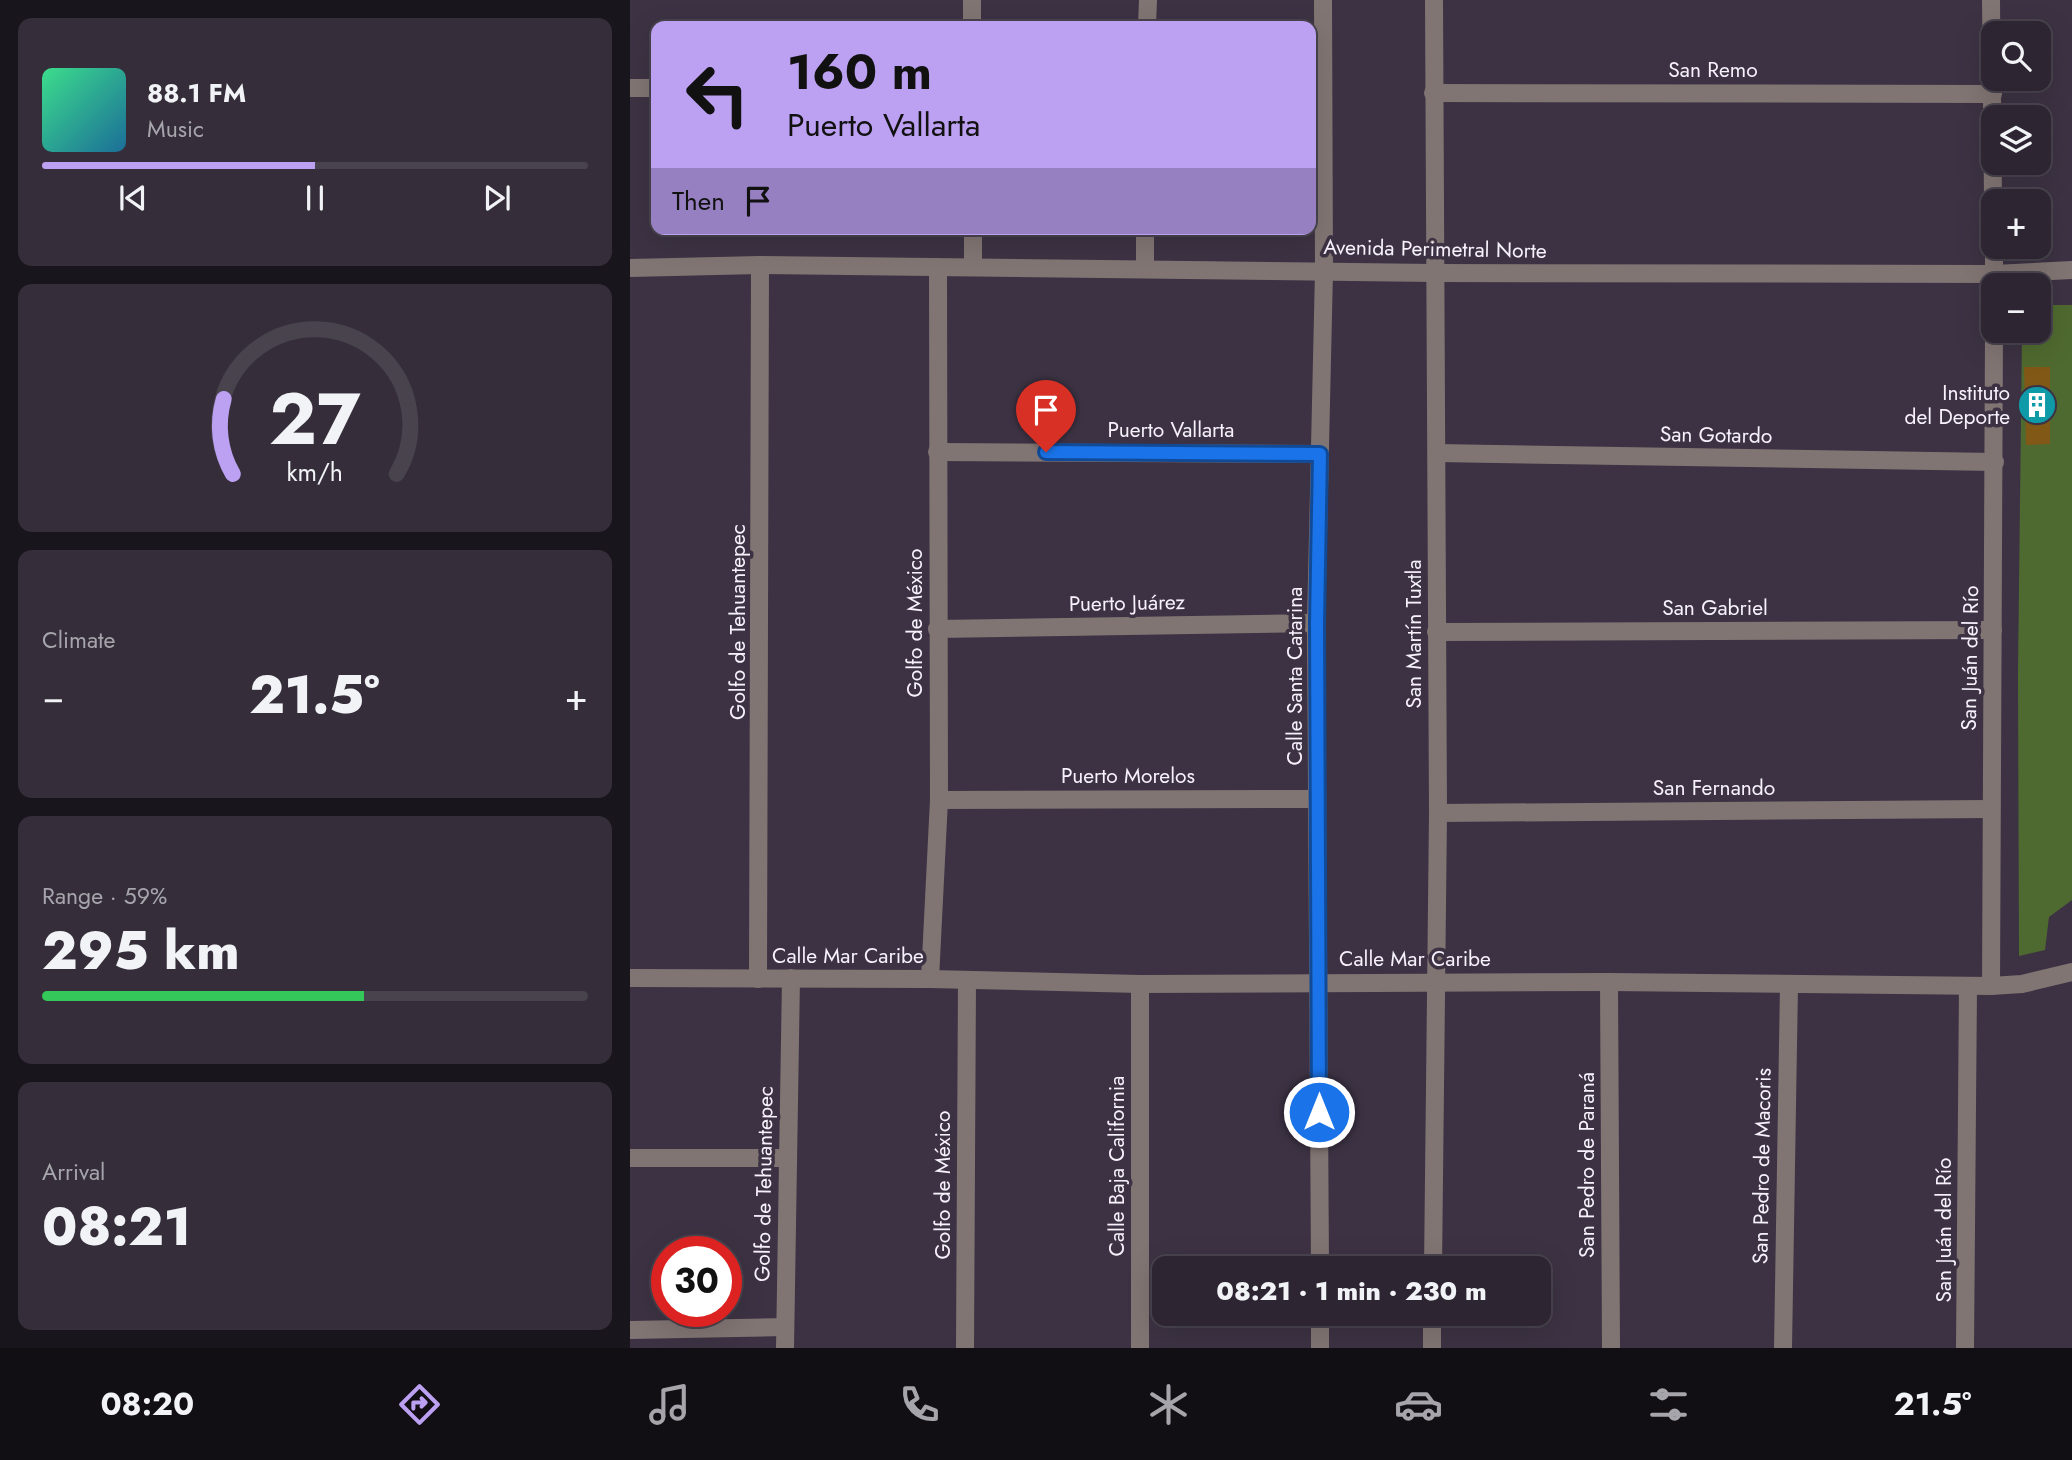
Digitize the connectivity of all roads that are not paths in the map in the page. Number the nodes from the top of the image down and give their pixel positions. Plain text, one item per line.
1 (972, 0) edge
2 (1148, 0) edge
3 (1323, 0) edge
4 (1434, 0) edge
5 (1991, 0) edge
6 (972, 21) edge
7 (1147, 21) edge
8 (630, 88) edge
9 (651, 88) edge
10 (1433, 93) junction
11 (1993, 93) junction
12 (1993, 189) edge
13 (973, 235) edge
14 (1145, 235) edge
15 (760, 265) junction
16 (973, 266) junction
17 (937, 267) junction
18 (630, 268) edge
19 (1145, 268) junction
20 (2072, 270) edge
21 (1324, 271) junction
22 (1434, 273) junction
23 (2049, 273) edge
24 (1981, 280) edge
25 (1994, 343) edge
26 (937, 452) junction
27 (1437, 453) junction
28 (1320, 454) junction
29 (1995, 462) junction
30 (1317, 623) junction
31 (937, 629) junction
32 (1993, 629) junction
33 (1436, 632) junction
34 (1317, 799) junction
35 (939, 800) junction
36 (1991, 810) junction
37 (1438, 813) junction
38 (2072, 972) edge
39 (630, 978) edge
40 (791, 978) junction
41 (758, 979) junction
42 (930, 979) junction
43 (967, 980) junction
44 (1318, 981) junction
45 (1609, 982) junction
46 (1437, 983) junction
47 (1140, 984) junction
48 (1788, 984) junction
49 (1968, 986) junction
50 (1991, 986) junction
51 (630, 1158) edge
52 (787, 1158) junction
53 (1320, 1256) edge
54 (1433, 1256) edge
55 (785, 1326) junction
56 (1320, 1326) edge
57 (1432, 1326) edge
58 (630, 1330) edge
59 (785, 1348) edge
60 (965, 1348) edge
61 (1139, 1348) edge
62 (1320, 1348) edge
63 (1432, 1348) edge
64 (1611, 1348) edge
65 (1783, 1348) edge
66 (1965, 1348) edge

1 - 6 street
2 - 7 street
3 - 21 street, Calle Santa Catarina
4 - 10 street, San Martín Tuxtla
5 - 11 street
8 - 9 street
10 - 11 street, San Remo
10 - 22 street, San Martín Tuxtla
11 - 12 street
13 - 16 street
14 - 19 street
15 - 17 street, Avenida Perimetral Norte
15 - 18 street, Avenida Perimetral Norte
15 - 41 street, Golfo de Tehuantepec
16 - 17 street, Avenida Perimetral Norte
16 - 19 street, Avenida Perimetral Norte
17 - 26 street, Golfo de México
19 - 21 street, Avenida Perimetral Norte
20 - 23 street, Avenida Perimetral Norte
21 - 22 street, Avenida Perimetral Norte
21 - 28 street, Calle Santa Catarina
22 - 24 street, Avenida Perimetral Norte
22 - 27 street, San Martín Tuxtla
25 - 29 street, San Juán del Río
26 - 28 street, Puerto Vallarta
26 - 31 street, Golfo de México
27 - 29 street, San Gotardo
27 - 33 street, San Martín Tuxtla
28 - 30 street, Calle Santa Catarina
29 - 32 street, San Juán del Río
30 - 31 street, Puerto Juárez
30 - 34 street, Calle Santa Catarina
31 - 35 street, Golfo de México
32 - 33 street, San Gabriel
32 - 36 street, San Juán del Río
33 - 37 street, San Martín Tuxtla
34 - 35 street, Puerto Morelos
34 - 44 street, Calle Santa Catarina
35 - 42 street, Golfo de México
36 - 37 street, San Fernando
36 - 50 street, San Juán del Río
37 - 46 street, San Martín Tuxtla
38 - 50 street, Calle Mar Caribe
39 - 41 street, Calle Mar Caribe
40 - 41 street, Calle Mar Caribe
40 - 42 street, Calle Mar Caribe
40 - 52 street, Golfo de Tehuantepec
42 - 43 street, Calle Mar Caribe
43 - 47 street, Calle Mar Caribe
43 - 60 street, Golfo de México
44 - 46 street, Calle Mar Caribe
44 - 47 street, Calle Mar Caribe
44 - 53 street, Calle Santa Catarina
45 - 46 street, Calle Mar Caribe
45 - 48 street, Calle Mar Caribe
45 - 64 street, San Pedro de Paraná
46 - 54 street, San Martín Tuxtla
47 - 61 street, Calle Baja California
48 - 49 street, Calle Mar Caribe
48 - 65 street, San Pedro de Macoris
49 - 50 street, Calle Mar Caribe
49 - 66 street, San Juán del Río
51 - 52 street
52 - 55 street, Golfo de Tehuantepec
55 - 58 street
55 - 59 street, Golfo de Tehuantepec
56 - 62 street
57 - 63 street

